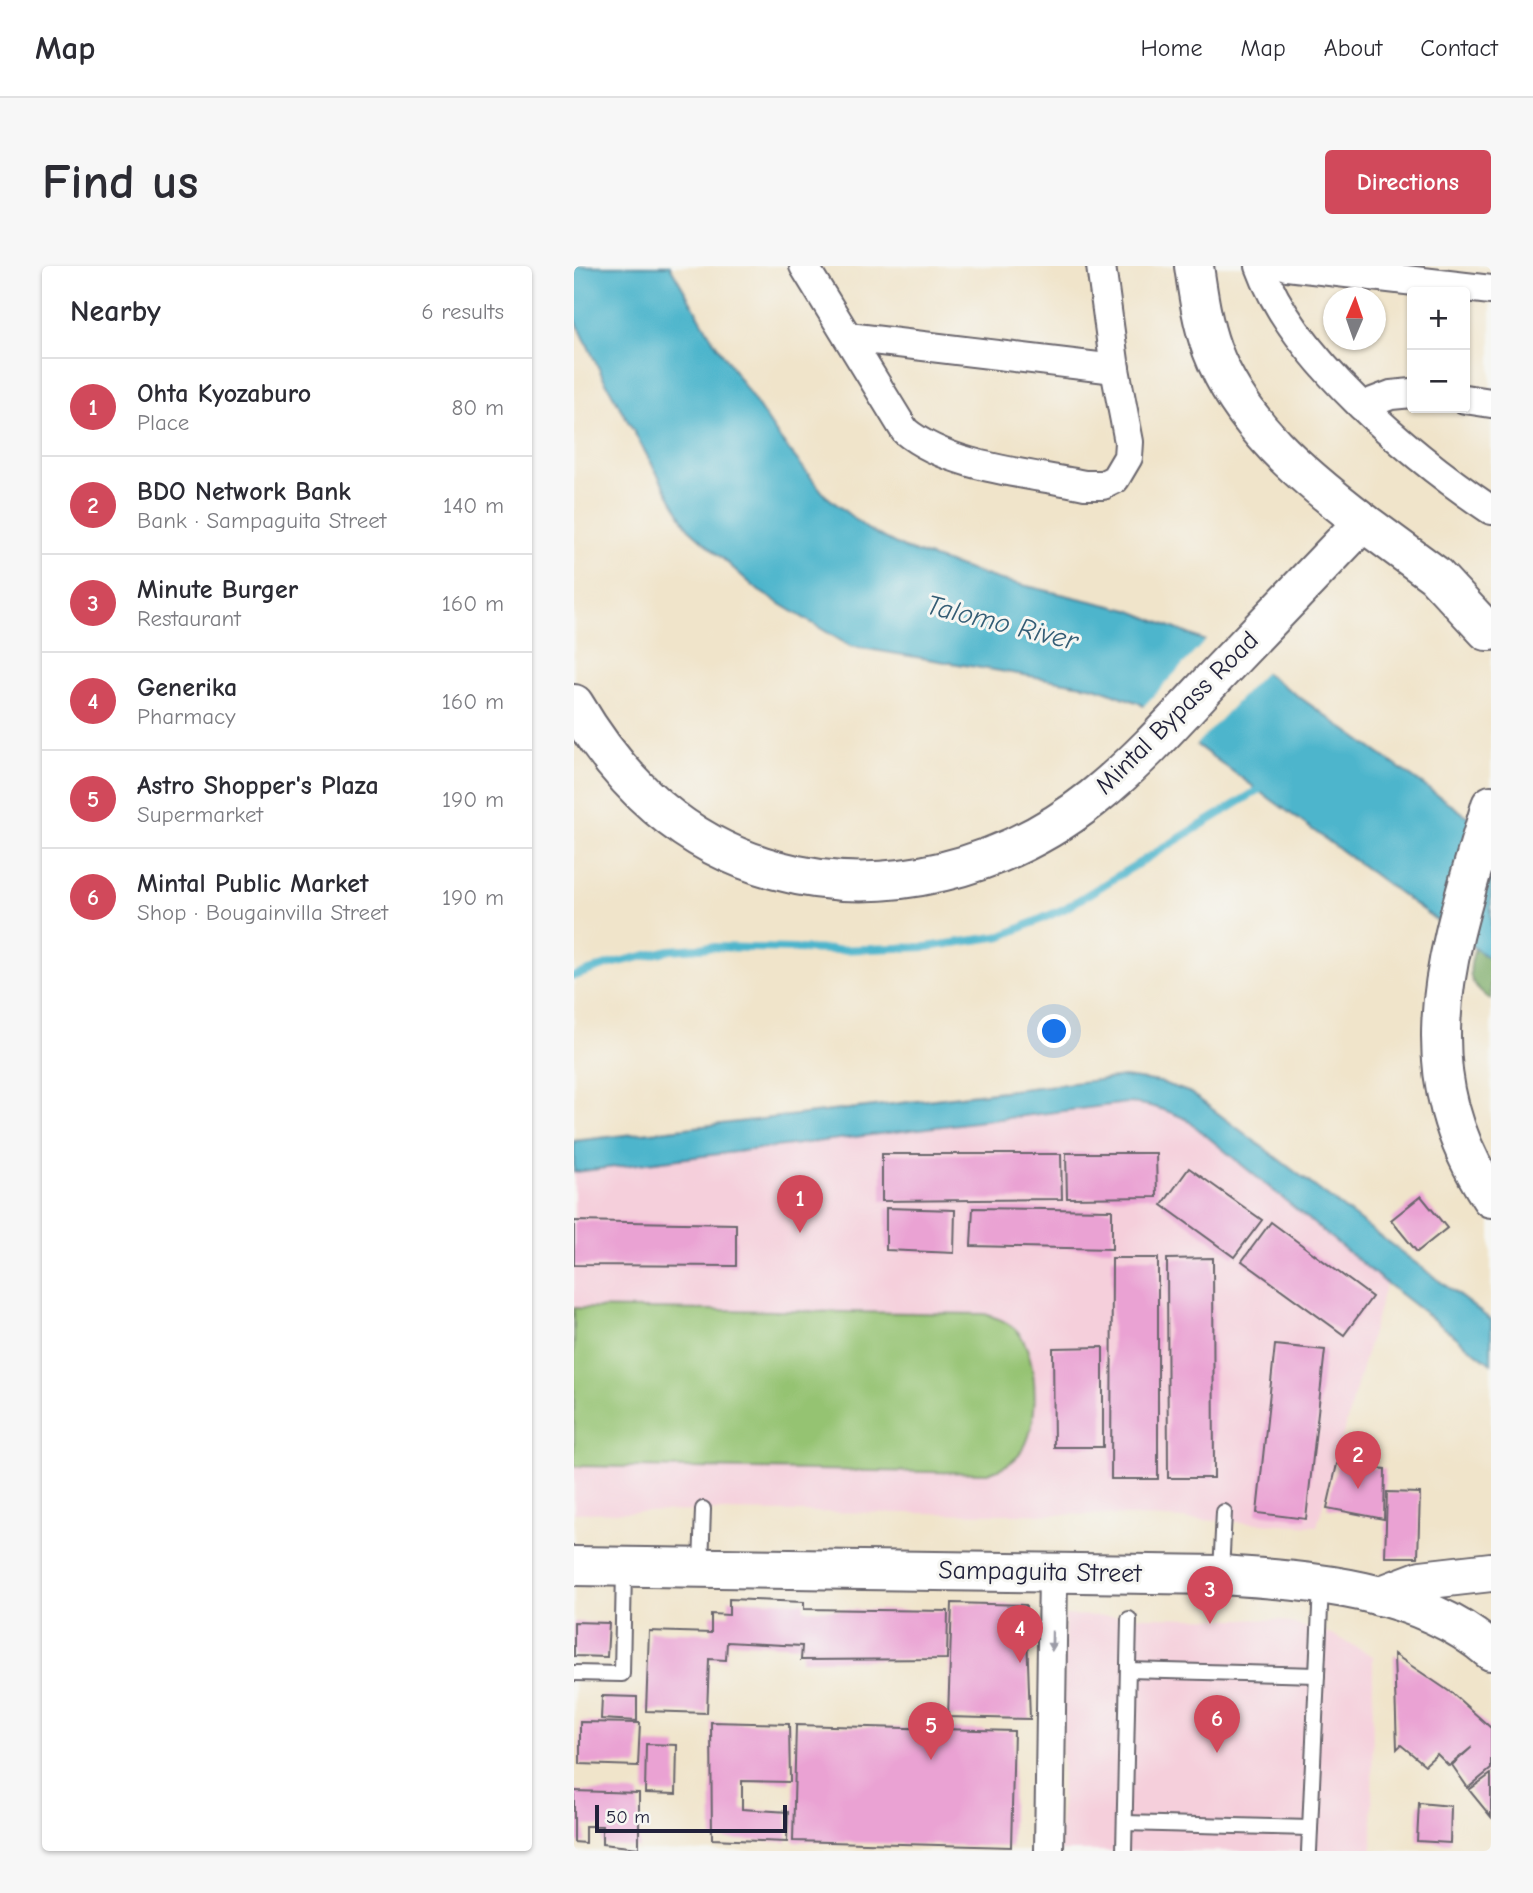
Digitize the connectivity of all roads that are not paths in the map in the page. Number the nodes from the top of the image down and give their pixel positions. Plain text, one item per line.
1 (804, 266) edge
2 (1101, 266) edge
3 (1194, 266) edge
4 (1260, 266) edge
5 (1287, 266) edge
6 (1491, 290) edge
7 (848, 337) junction
8 (1115, 369) junction
9 (1407, 394) edge
10 (1470, 400) edge
11 (1491, 403) edge
12 (1362, 405) junction
13 (1491, 510) edge
14 (1363, 522) junction
15 (1490, 637) edge
16 (574, 704) edge
17 (1491, 804) edge
18 (1491, 1198) edge
19 (703, 1509) dead end
20 (1224, 1512) dead end
21 (574, 1566) edge
22 (624, 1567) junction
23 (701, 1567) junction
24 (1491, 1572) edge
25 (1053, 1573) junction
26 (1221, 1575) junction
27 (1321, 1584) junction
28 (1379, 1596) junction
29 (1129, 1619) dead end
30 (1491, 1651) edge
31 (1128, 1670) junction
32 (574, 1673) edge
33 (1317, 1675) junction
34 (1125, 1824) junction
35 (1310, 1828) junction
36 (1049, 1851) edge
37 (1124, 1851) edge
38 (1309, 1851) edge

1 - 7 street
2 - 8 street
3 - 14 main road
4 - 12 street
5 - 6 street
7 - 8 street
7 - 8 street
9 - 12 street
10 - 11 street
12 - 13 street
14 - 15 main road
14 - 16 main road, Mintal Bypass Road
17 - 18 main road
19 - 23 lane
20 - 26 lane
21 - 22 main road, Sampaguita Street
22 - 23 main road, Sampaguita Street
22 - 32 lane
23 - 25 main road, Sampaguita Street
24 - 28 main road
25 - 26 main road, Sampaguita Street
25 -> 36 street
26 - 27 main road, Sampaguita Street
27 - 28 main road, Sampaguita Street
27 - 33 lane
28 - 30 main road, Sampaguita Street
29 - 31 lane
31 - 33 lane
31 - 34 lane
33 - 35 lane
34 - 35 lane
34 - 37 lane
35 - 38 lane

